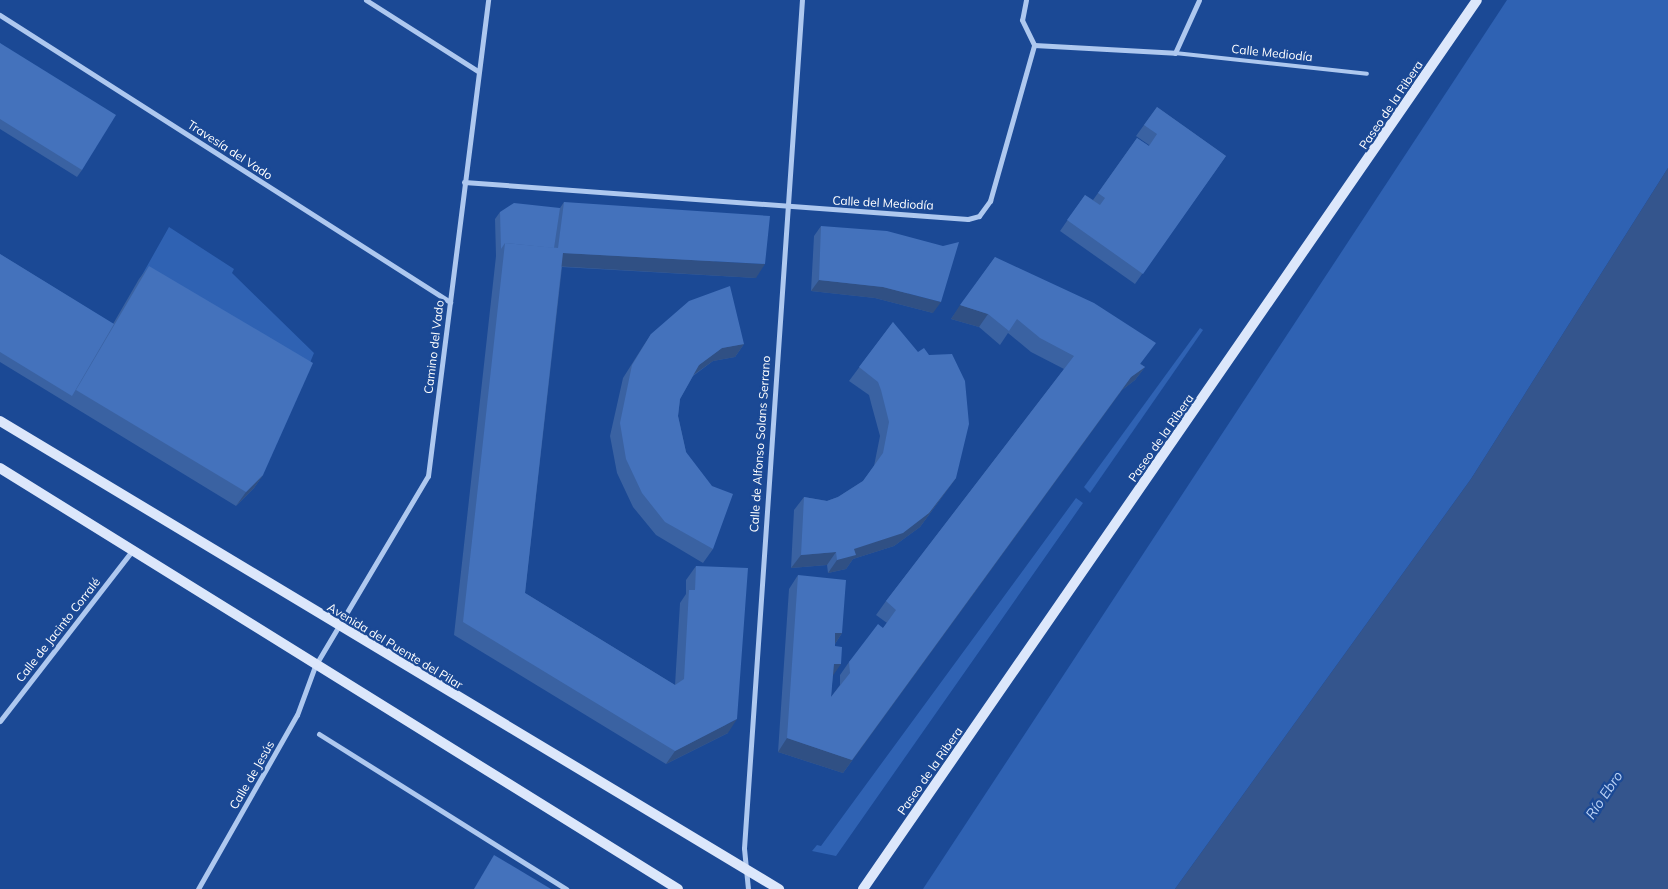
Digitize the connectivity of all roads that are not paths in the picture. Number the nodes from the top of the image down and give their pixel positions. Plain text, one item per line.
1 (366, 0) edge
2 (488, 0) edge
3 (802, 0) edge
4 (1026, 0) edge
5 (1199, 0) edge
6 (1477, 0) edge
7 (0, 15) edge
8 (1034, 45) junction
9 (1175, 53) junction
10 (478, 71) junction
11 (1367, 74) dead end
12 (464, 182) junction
13 (785, 208) junction
14 (450, 302) junction
15 (0, 421) edge
16 (0, 468) edge
17 (132, 551) junction
18 (339, 626) junction
19 (315, 666) junction
20 (0, 721) edge
21 (319, 734) dead end
22 (747, 874) junction
23 (198, 889) edge
24 (566, 889) edge
25 (678, 889) edge
26 (748, 889) edge
27 (779, 889) edge
28 (864, 889) edge

1 - 10 street
2 - 10 street, Camino del Vado
3 - 13 street, Calle de Alfonso Solans Serrano
4 - 8 street
5 - 9 street
6 - 28 main road, Paseo de la Ribera
7 - 14 street, Travesía del Vado
8 - 9 street
8 - 13 street, Calle del Mediodía
9 - 11 lane, Calle Mediodía
10 - 12 street, Camino del Vado
12 - 13 street, Calle del Mediodía
12 - 14 street, Camino del Vado
13 - 22 street, Calle de Alfonso Solans Serrano
14 - 18 street, Camino del Vado
15 - 18 main road, Avenida del Puente del Pilar
16 - 17 main road
17 - 19 main road
17 - 20 street, Calle de Jacinto Corralé
18 - 19 street, Camino del Vado
18 - 22 main road, Avenida del Puente del Pilar
19 - 23 street, Calle de Jesús
19 - 25 main road
21 - 24 street
22 - 26 street, Calle de Alfonso Solans Serrano
22 - 27 main road, Avenida del Puente del Pilar

